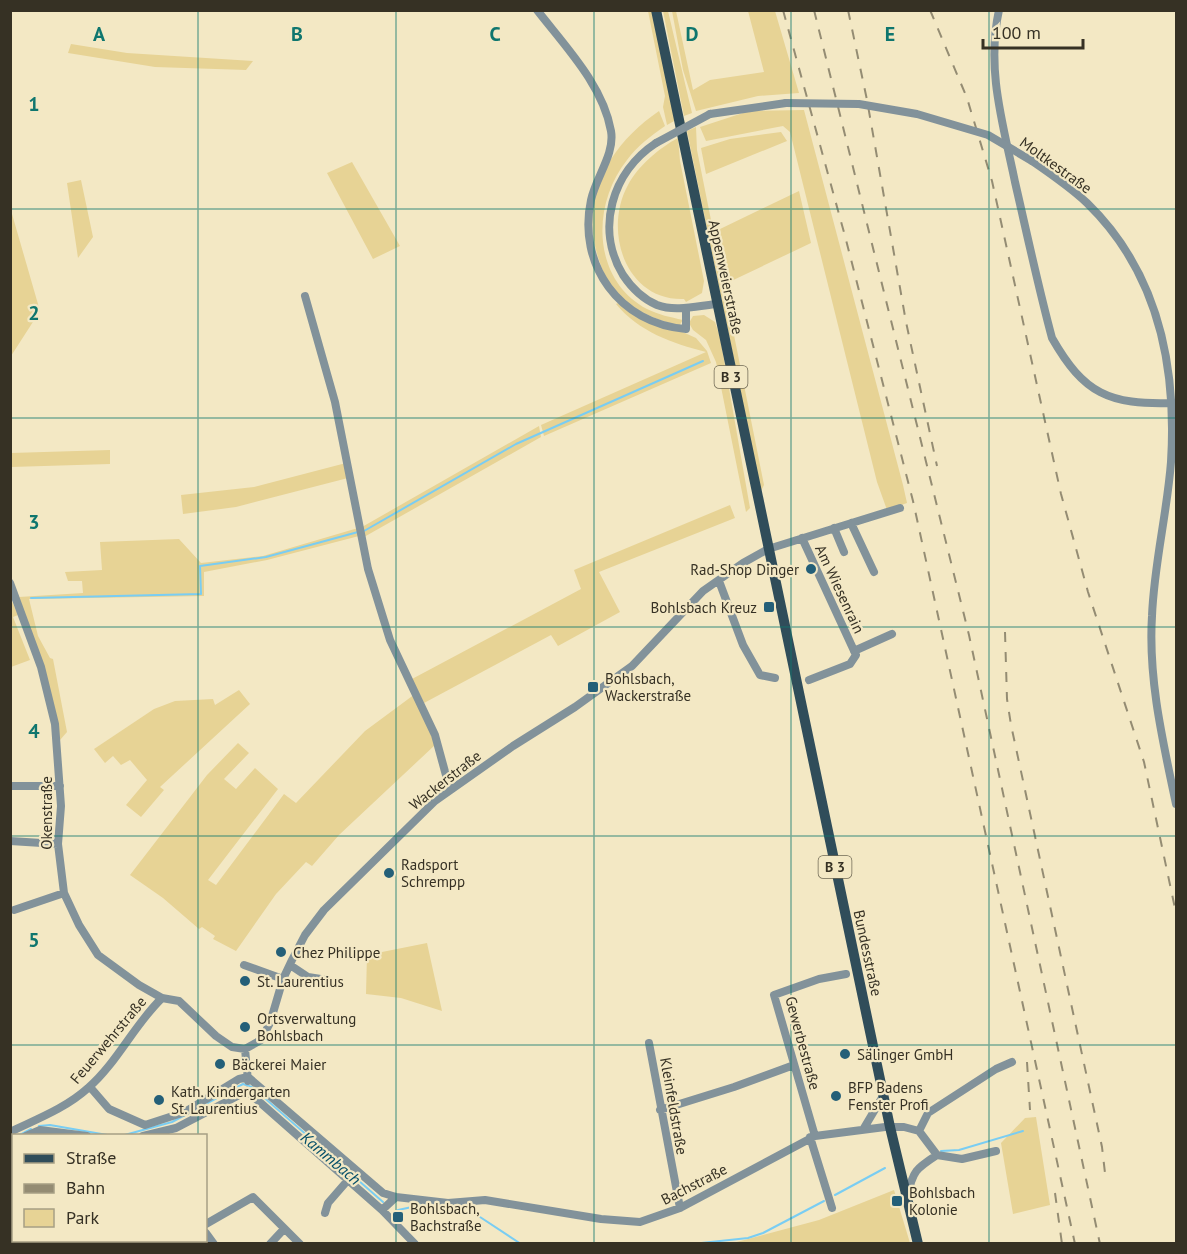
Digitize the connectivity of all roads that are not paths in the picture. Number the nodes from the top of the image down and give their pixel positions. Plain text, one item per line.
1 (537, 10) edge
2 (656, 10) edge
3 (999, 10) edge
4 (305, 296) dead end
5 (716, 304) junction
6 (686, 308) junction
7 (1173, 403) junction
8 (900, 508) dead end
9 (851, 523) junction
10 (834, 528) junction
11 (802, 538) junction
12 (768, 549) junction
13 (844, 552) dead end
14 (874, 572) dead end
15 (719, 580) junction
16 (10, 583) edge
17 (892, 634) dead end
18 (854, 651) junction
19 (775, 678) dead end
20 (809, 680) dead end
21 (10, 786) edge
22 (60, 786) junction
23 (450, 790) junction
24 (1176, 804) edge
25 (10, 841) edge
26 (58, 844) junction
27 (64, 892) junction
28 (14, 910) dead end
29 (244, 965) dead end
30 (290, 965) junction
31 (846, 974) dead end
32 (283, 979) junction
33 (327, 980) dead end
34 (162, 998) junction
35 (649, 1043) dead end
36 (245, 1049) junction
37 (1012, 1062) dead end
38 (794, 1065) junction
39 (248, 1079) junction
40 (90, 1087) junction
41 (248, 1091) junction
42 (883, 1096) junction
43 (660, 1110) junction
44 (890, 1127) junction
45 (864, 1128) junction
46 (919, 1131) junction
47 (10, 1132) edge
48 (31, 1134) edge
49 (71, 1134) edge
50 (151, 1134) edge
51 (812, 1136) junction
52 (996, 1151) dead end
53 (937, 1155) junction
54 (348, 1180) junction
55 (396, 1197) junction
56 (908, 1197) junction
57 (680, 1208) junction
58 (832, 1208) dead end
59 (382, 1210) junction
60 (325, 1214) dead end
61 (207, 1223) edge
62 (284, 1229) junction
63 (270, 1244) edge
64 (300, 1244) edge
65 (415, 1244) edge
66 (918, 1244) edge

1 - 6 street
2 - 5 main road, Appenweierstraße / B 3
3 - 7 street
4 - 23 street
5 - 6 street, Moltkestraße
5 - 12 main road, Appenweierstraße / B 3
6 - 7 street, Moltkestraße, bridge
7 - 24 street, Moltkestraße
8 - 9 street, Wackerstraße
9 - 10 street, Wackerstraße
9 - 14 street
10 - 11 street, Wackerstraße
10 - 13 street
11 - 12 street, Wackerstraße
11 - 18 street, Am Wiesenrain
12 - 15 street, Wackerstraße
12 - 42 main road, Bundesstraße / B 3
15 - 19 street
15 - 23 street, Wackerstraße
16 - 22 street, Okenstraße
17 - 18 street, Am Wiesenrain
18 - 20 street, Am Wiesenrain
21 - 22 street
22 - 26 street, Okenstraße
23 - 30 street, Wackerstraße
25 - 26 street
26 - 27 street, Okenstraße
27 - 28 street
27 - 34 street, Okenstraße
29 - 32 street
30 - 32 street, Wackerstraße
30 - 33 street
31 - 38 street, Gewerbestraße
32 - 36 street, Wackerstraße
34 - 36 street, Okenstraße
34 - 40 street, Feuerwehrstraße
35 - 43 street, Kleinfeldstraße
36 - 39 street
37 - 46 street
38 - 43 street
38 - 51 street, Gewerbestraße
39 - 40 street
39 - 41 street
39 - 55 street, Bachstraße
40 - 47 street, Feuerwehrstraße
41 - 50 street
41 - 54 street
42 - 44 main road, Bundesstraße / B 3
42 - 45 street
43 - 57 street, Kleinfeldstraße
44 - 45 street, Bachstraße
44 - 46 street, Bachstraße
44 - 56 main road, Bundesstraße / B 3
45 - 51 street, Bachstraße
46 - 53 street
48 - 49 street
51 - 57 street, Bachstraße
51 - 58 street
52 - 53 street
53 - 56 street
54 - 59 street
54 - 60 street
55 - 57 street, Bachstraße
55 - 59 street
56 - 66 main road, Bundesstraße / B 3
59 - 65 street
61 - 62 street
62 - 63 street
62 - 64 street

